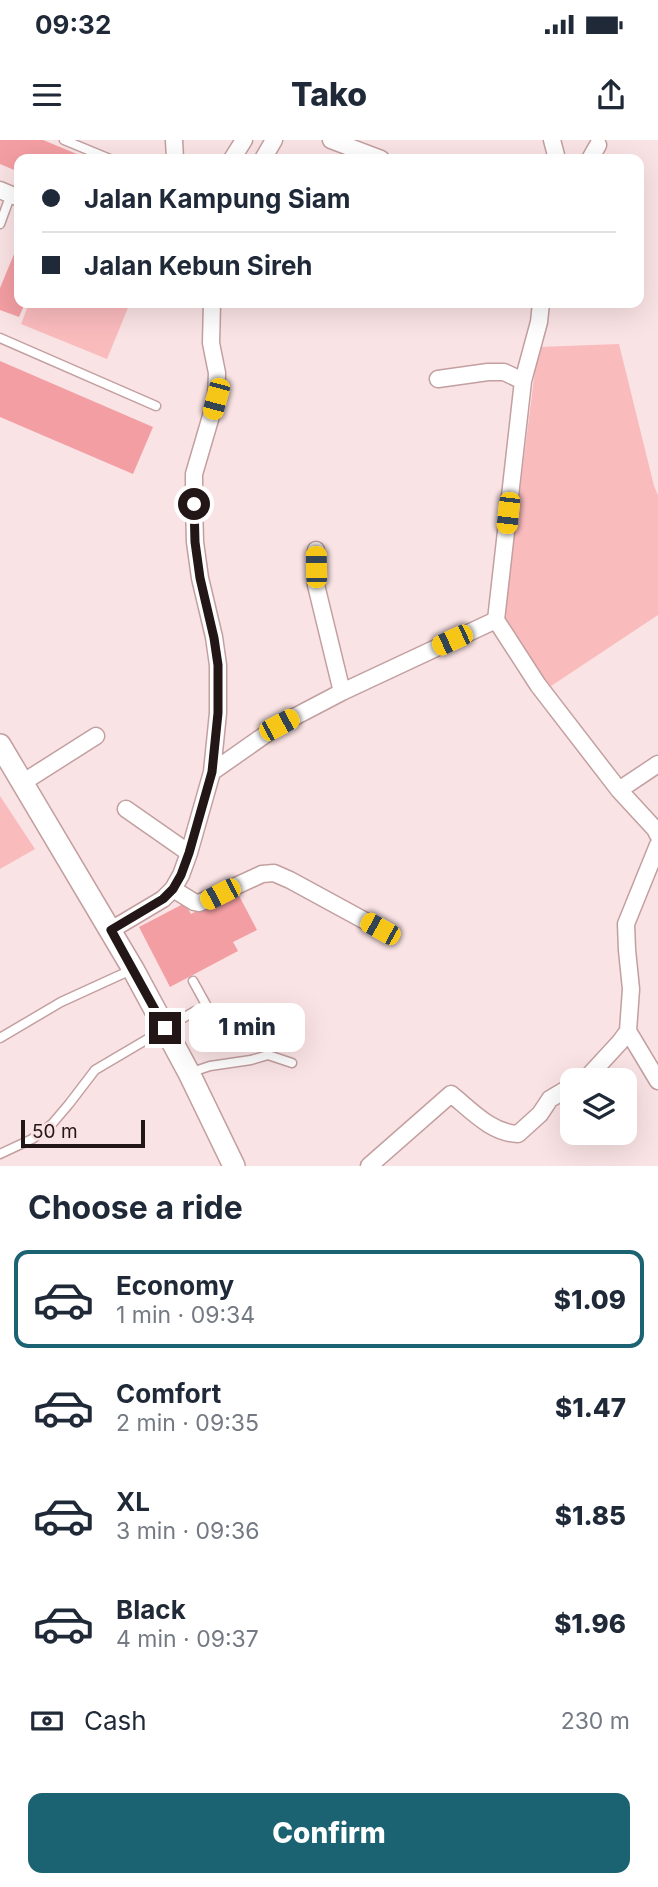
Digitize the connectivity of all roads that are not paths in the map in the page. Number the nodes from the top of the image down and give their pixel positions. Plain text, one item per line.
1 (64, 140) edge
2 (331, 140) edge
3 (98, 154) edge
4 (369, 154) edge
5 (10, 194) edge
6 (0, 224) edge
7 (212, 308) edge
8 (540, 308) edge
9 (0, 338) edge
10 (438, 379) dead end
11 (523, 381) junction
12 (156, 406) dead end
13 (316, 550) dead end
14 (496, 620) junction
15 (342, 692) junction
16 (96, 736) dead end
17 (0, 745) edge
18 (658, 764) edge
19 (212, 772) junction
20 (22, 783) junction
21 (619, 790) junction
22 (125, 809) dead end
23 (658, 835) edge
24 (658, 845) edge
25 (189, 853) junction
26 (173, 889) junction
27 (380, 929) dead end
28 (111, 930) junction
29 (133, 969) junction
30 (193, 981) dead end
31 (209, 1010) junction
32 (222, 1022) dead end
33 (165, 1028) junction
34 (628, 1031) junction
35 (0, 1038) edge
36 (292, 1063) dead end
37 (596, 1068) edge
38 (189, 1073) junction
39 (658, 1082) edge
40 (560, 1093) edge
41 (0, 1154) edge
42 (234, 1166) edge
43 (369, 1166) edge

1 - 3 lane
2 - 4 street
5 - 6 lane
7 - 19 street
8 - 11 street
9 - 12 lane
10 - 11 street
11 - 14 street
13 - 15 street
14 - 15 street
14 - 21 street
15 - 19 street
16 - 20 street
17 - 20 street
18 - 21 street
19 - 25 street
20 - 28 street
21 - 23 street
22 - 25 street
24 - 34 street
25 - 26 street
26 - 27 street
26 - 28 street
28 - 29 street
29 - 33 street
29 - 35 lane
30 - 31 lane
31 - 32 lane
31 - 33 lane
33 - 38 street
33 - 41 lane
34 - 37 street
34 - 39 street
36 - 38 lane
38 - 42 street
40 - 43 street

